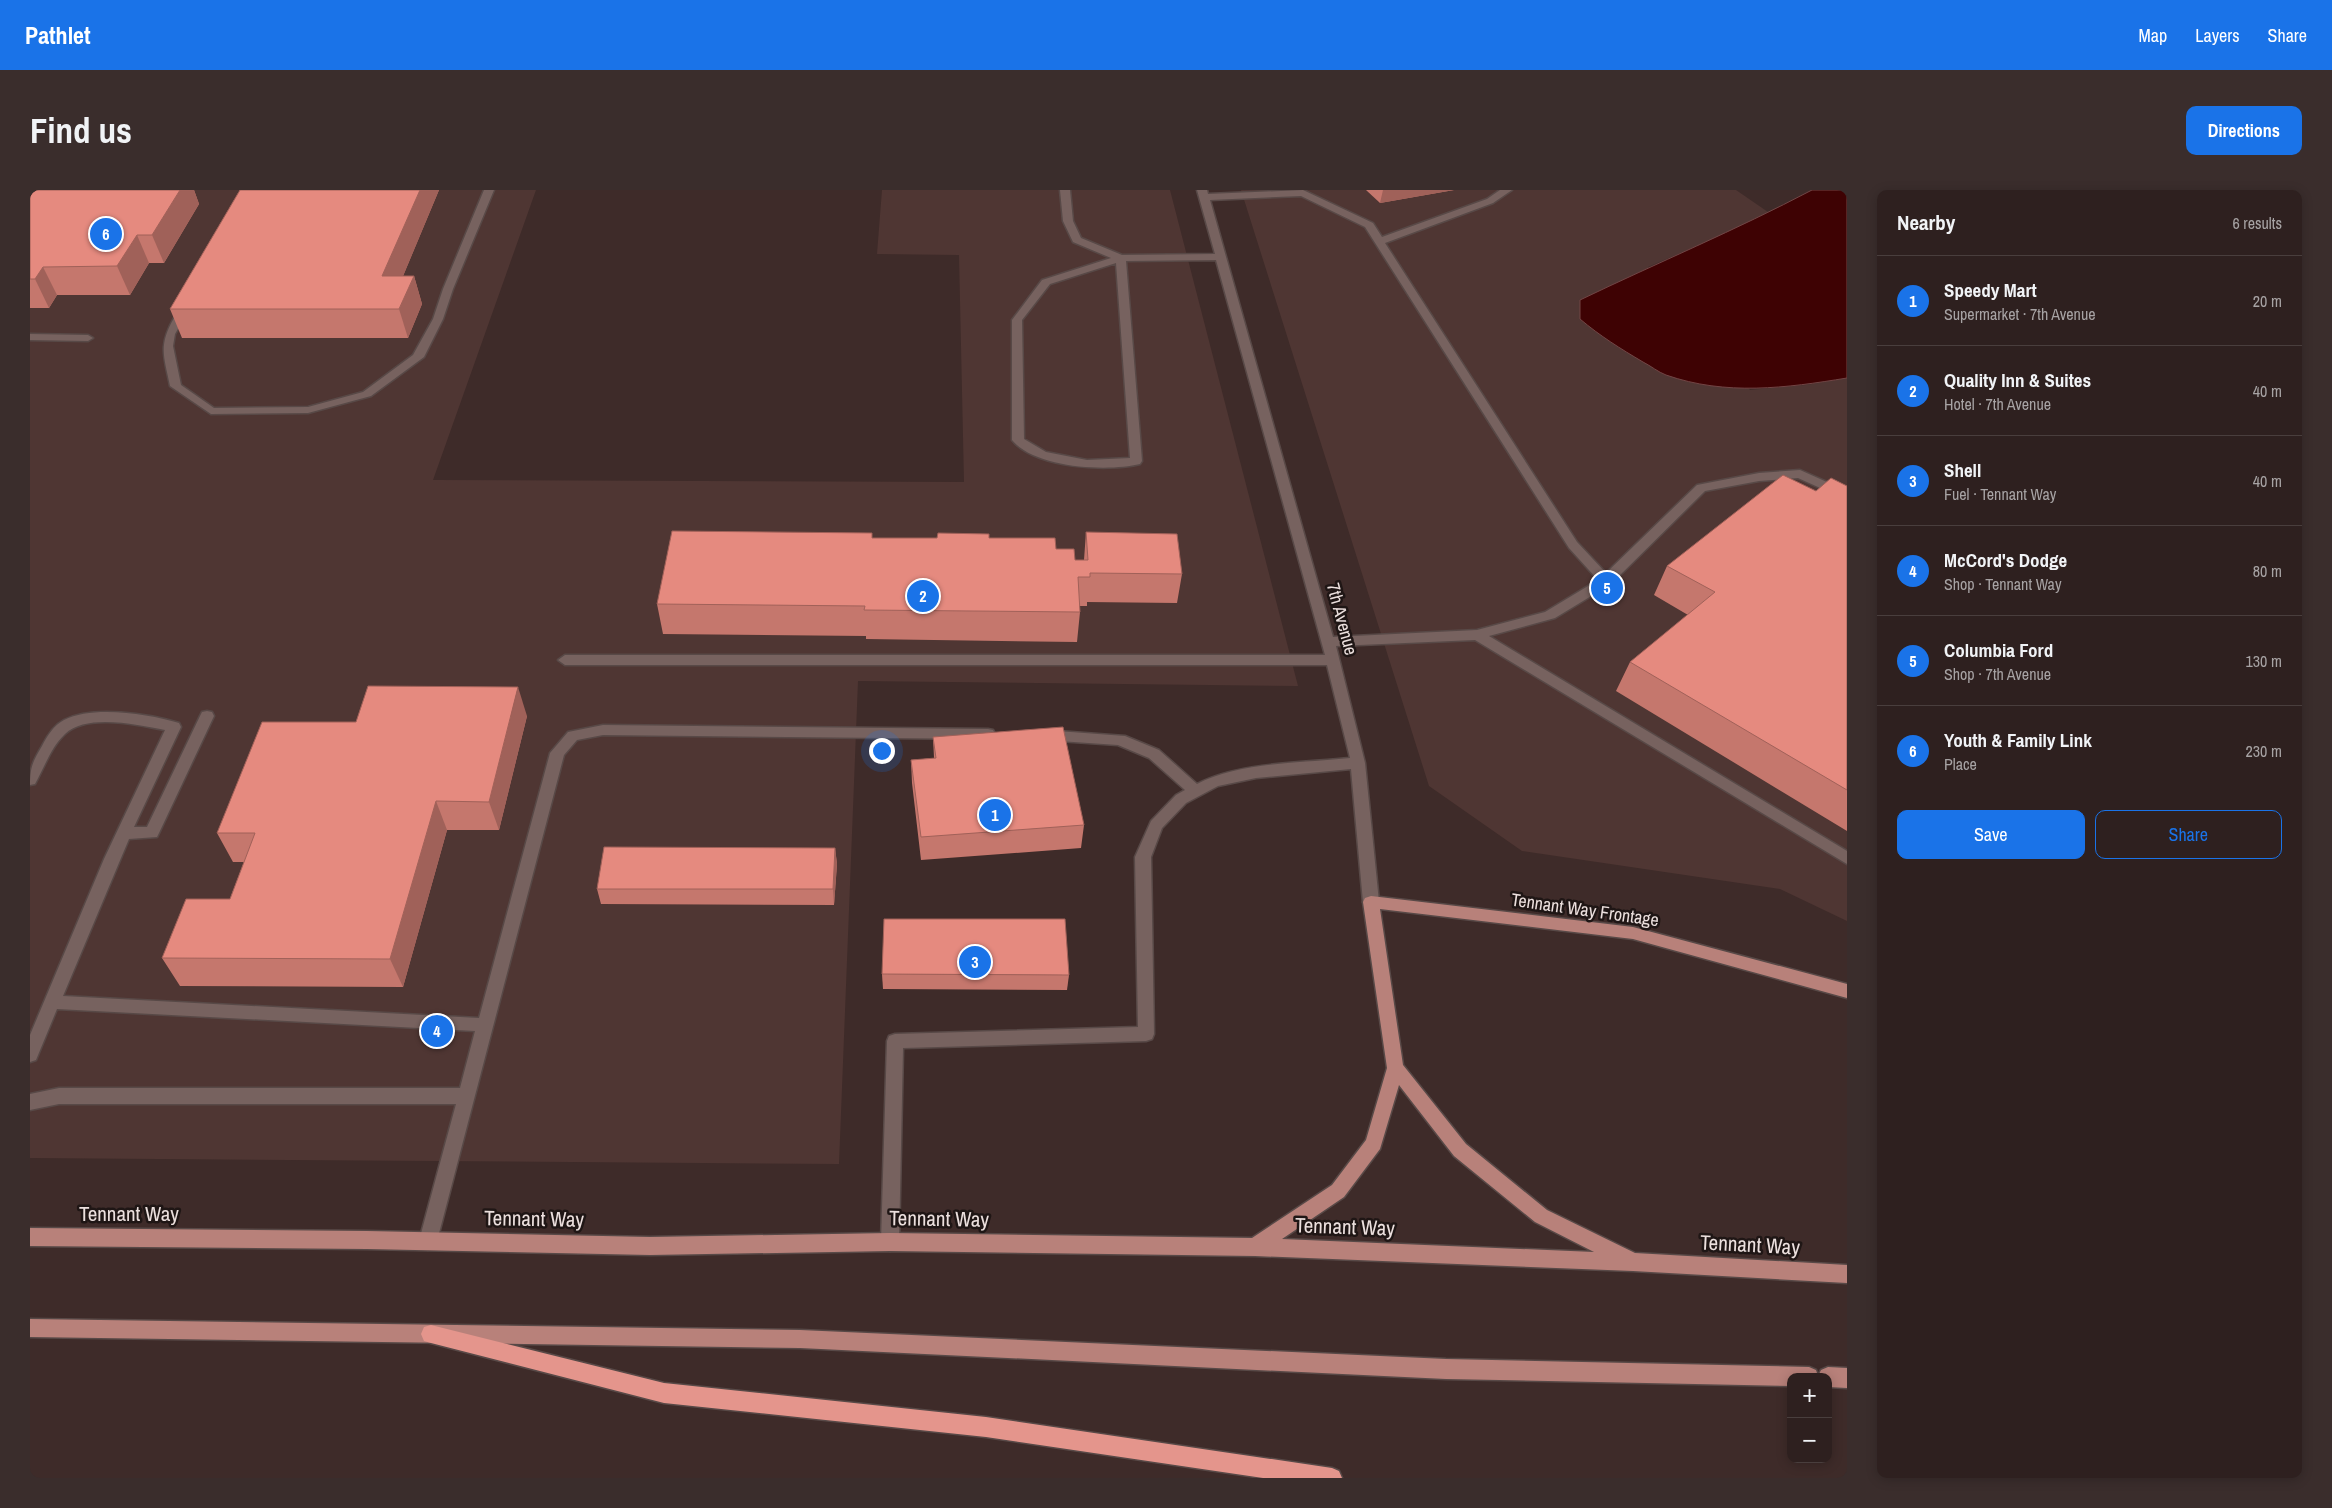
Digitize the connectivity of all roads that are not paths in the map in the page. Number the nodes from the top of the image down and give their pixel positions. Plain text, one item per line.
1 (489, 190) edge
2 (1065, 190) edge
3 (1507, 190) edge
4 (1203, 193) edge
5 (1380, 241) junction
6 (1221, 257) junction
7 (1121, 258) junction
8 (190, 298) edge
9 (30, 337) edge
10 (88, 338) dead end
11 (1847, 496) edge
12 (1606, 581) junction
13 (1477, 635) junction
14 (1328, 642) junction
15 (565, 660) dead end
16 (1333, 660) junction
17 (207, 716) dead end
18 (1005, 734) edge
19 (1025, 735) edge
20 (1358, 763) junction
21 (30, 780) edge
22 (1196, 791) junction
23 (124, 833) junction
24 (1847, 858) edge
25 (1372, 902) junction
26 (1847, 991) edge
27 (53, 1002) junction
28 (486, 1026) junction
29 (30, 1055) edge
30 (1395, 1068) junction
31 (466, 1096) junction
32 (30, 1102) edge
33 (30, 1237) edge
34 (428, 1241) junction
35 (890, 1242) junction
36 (1254, 1247) junction
37 (1633, 1262) junction
38 (1847, 1274) edge
39 (30, 1328) edge
40 (431, 1334) junction
41 (1787, 1377) edge
42 (1832, 1377) edge
43 (1847, 1378) edge
44 (1332, 1478) edge

1 - 8 street
2 - 7 street
3 - 5 street
4 - 5 street
4 - 6 street, 7th Avenue
5 - 12 street
6 - 7 street
6 - 14 street, 7th Avenue
7 - 7 street
9 - 10 street
11 - 12 street
12 - 13 street
13 - 14 street
13 - 24 street
14 - 16 street, 7th Avenue
15 - 16 street
16 - 20 street, 7th Avenue
17 - 23 street
18 - 28 street
19 - 22 street
20 - 22 street
20 - 25 street, 7th Avenue
21 - 23 street
22 - 35 street
23 - 27 street
25 - 26 main road, Tennant Way Frontage
25 - 30 main road, 7th Avenue
27 - 28 street
27 - 29 street
28 - 31 street
30 - 36 main road
30 - 37 main road
31 - 32 street
31 - 34 street
33 - 34 main road, Tennant Way
34 - 35 main road, Tennant Way
35 - 36 main road, Tennant Way
36 - 37 main road, Tennant Way
37 - 38 main road, Tennant Way
39 - 40 main road
40 - 41 main road
40 - 44 highway
42 - 43 main road

